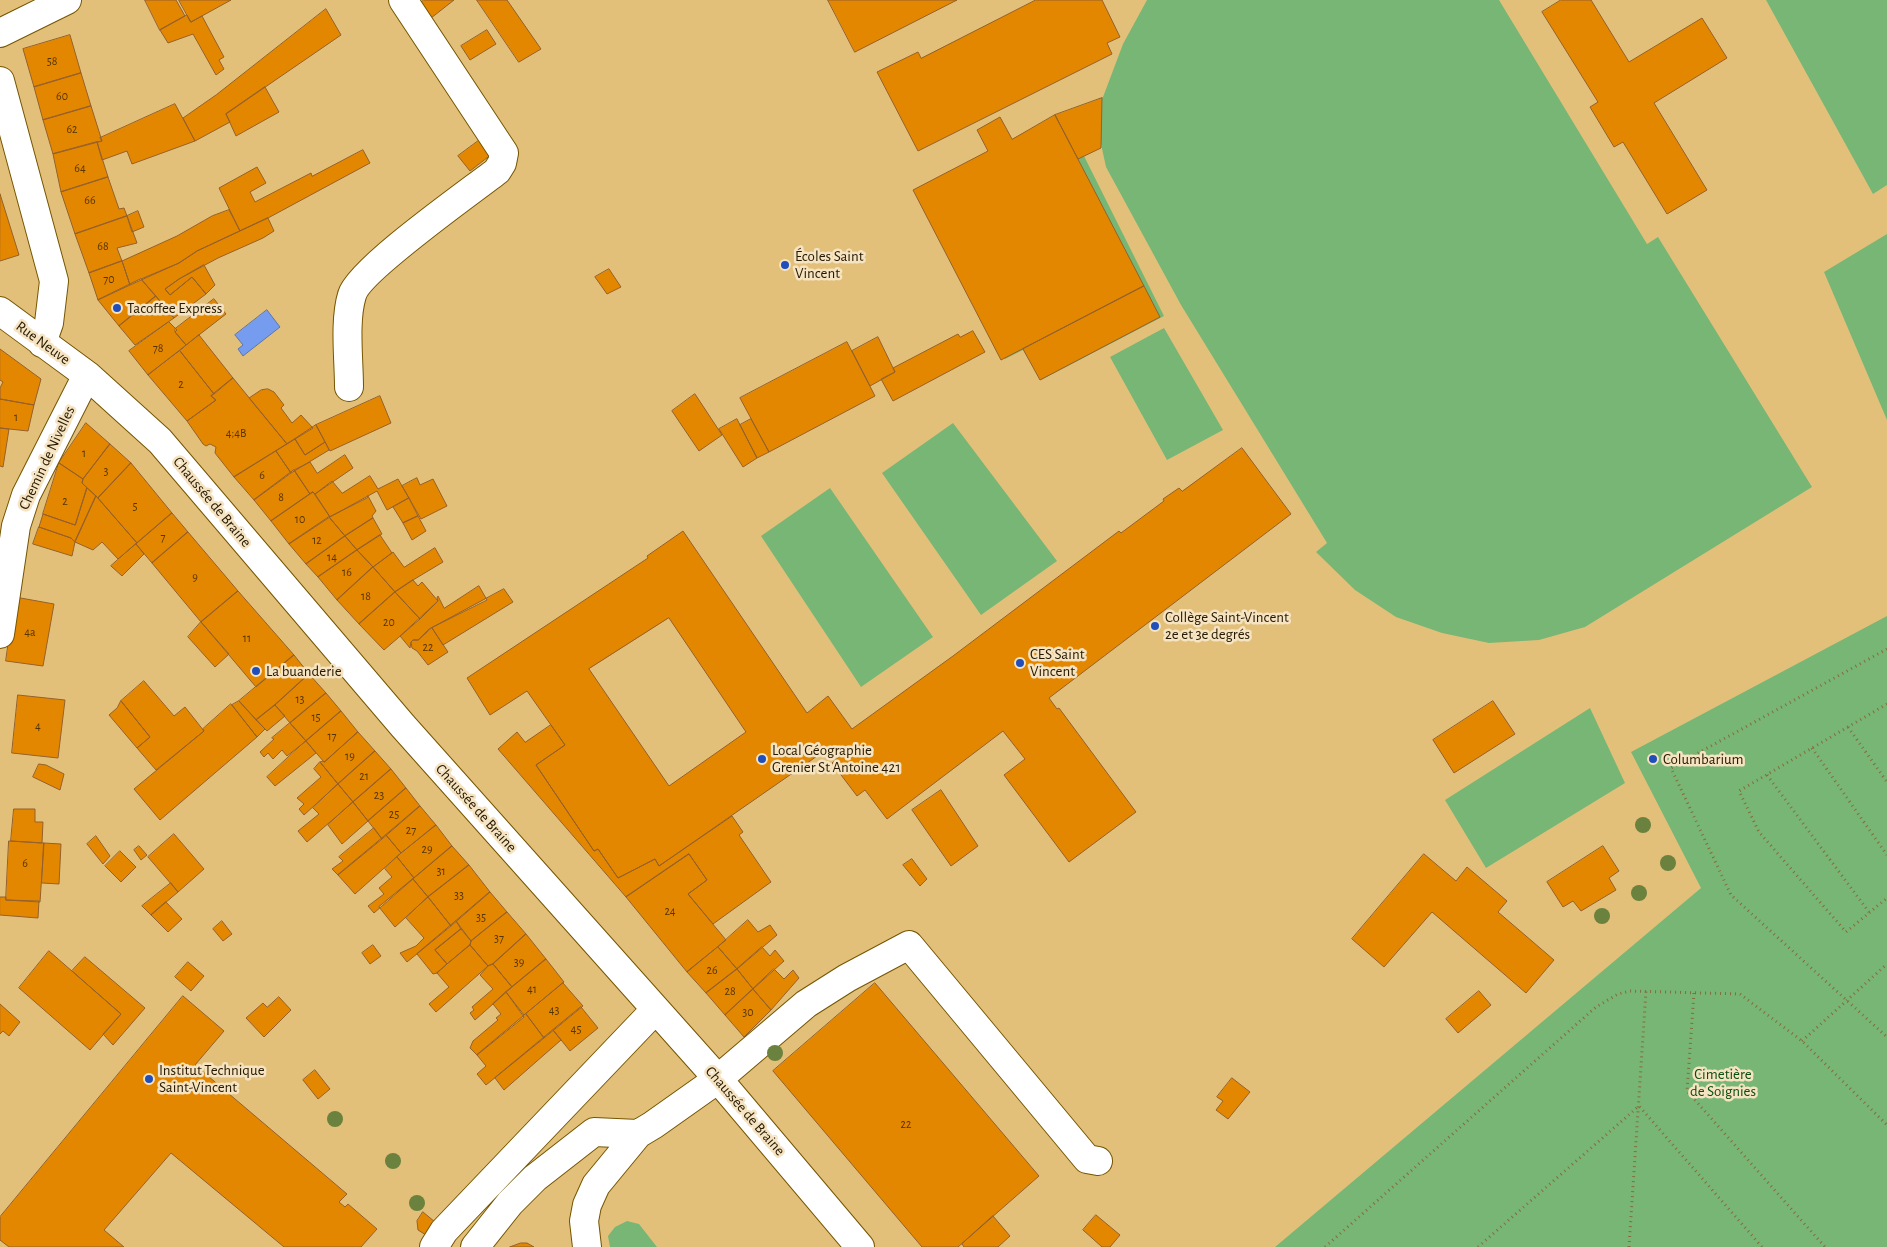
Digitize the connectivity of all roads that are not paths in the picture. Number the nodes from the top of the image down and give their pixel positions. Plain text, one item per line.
1 (67, 0) edge
2 (402, 0) edge
3 (0, 33) edge
4 (0, 81) edge
5 (0, 311) edge
6 (42, 343) junction
7 (87, 375) junction
8 (349, 387) dead end
9 (0, 634) edge
10 (655, 1010) junction
11 (718, 1079) junction
12 (638, 1134) junction
13 (1098, 1161) dead end
14 (434, 1247) edge
15 (476, 1247) edge
16 (587, 1247) edge
17 (860, 1247) edge

1 - 3 street
2 - 8 street
4 - 6 street
5 - 6 street, Rue Neuve
6 - 7 street, Rue Neuve
7 - 9 street, Chemin de Nivelles
7 - 10 street, Chaussée de Braine
10 - 11 street, Chaussée de Braine
10 - 14 street
11 - 12 street
11 - 13 street
11 - 17 street, Chaussée de Braine
12 - 15 street
12 - 16 street

